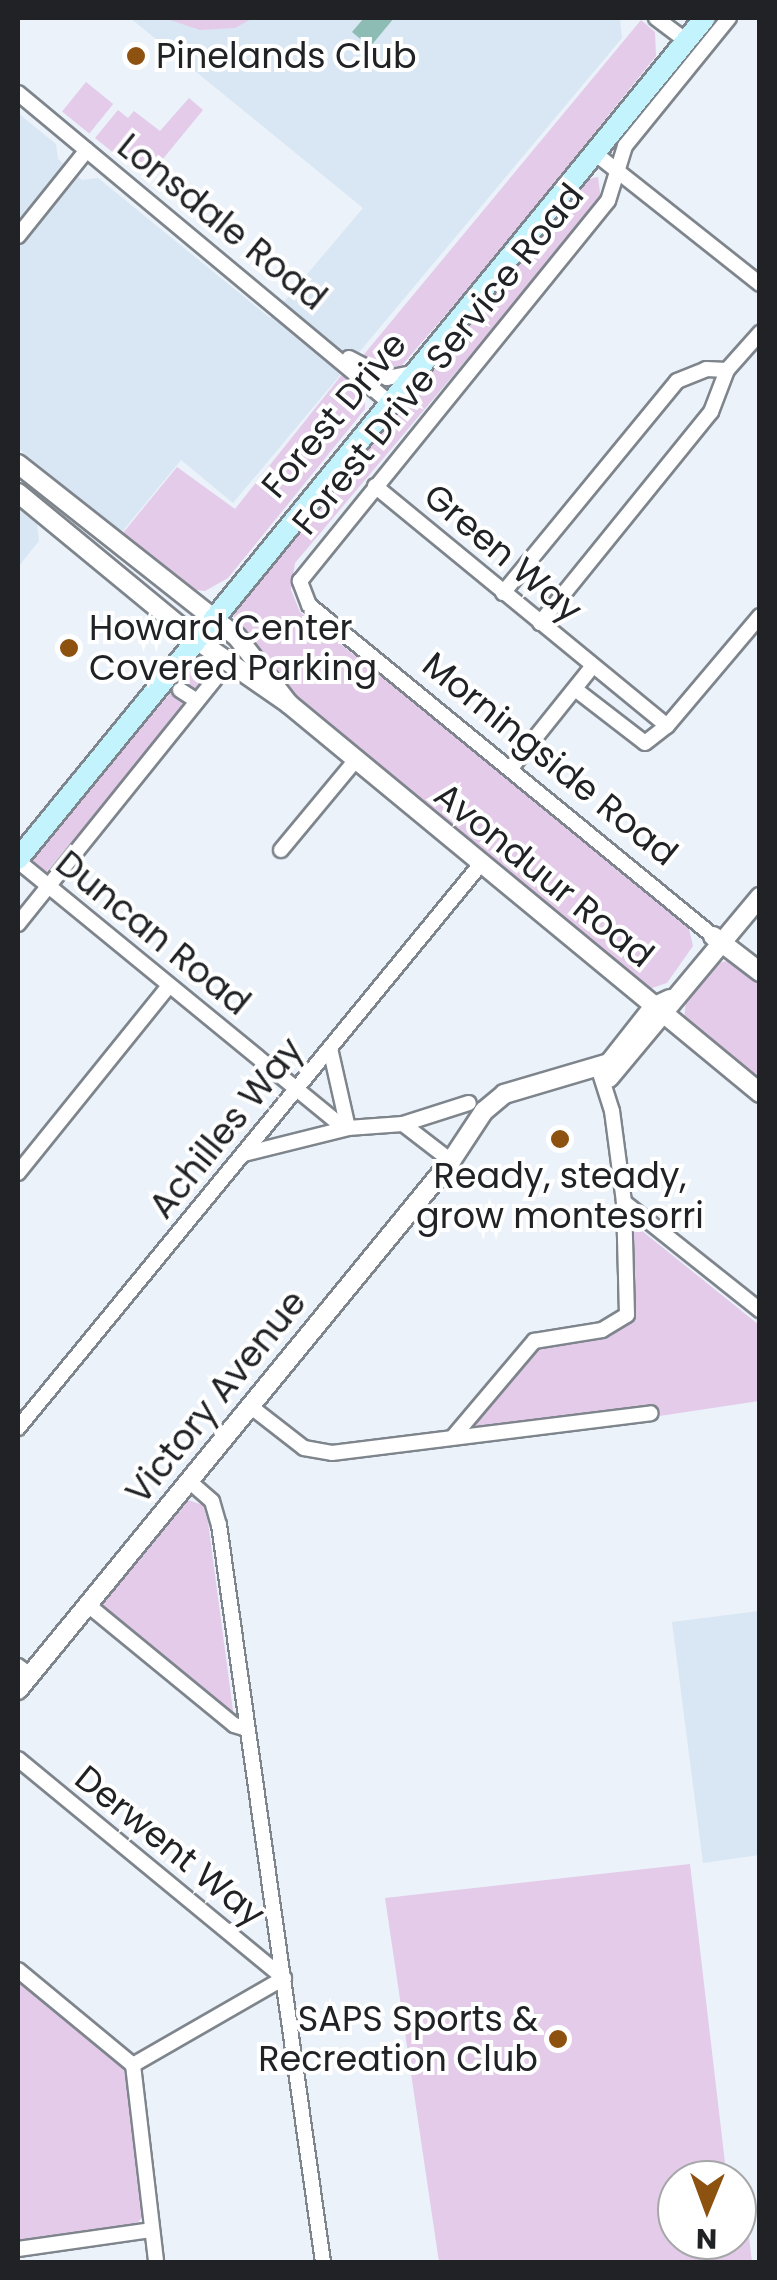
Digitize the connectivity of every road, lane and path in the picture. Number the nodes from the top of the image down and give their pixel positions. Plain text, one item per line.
1 (656, 18) edge
2 (705, 18) edge
3 (729, 18) edge
4 (686, 41) junction
5 (18, 93) edge
6 (88, 150) junction
7 (596, 154) junction
8 (618, 172) junction
9 (18, 236) edge
10 (760, 284) edge
11 (760, 333) edge
12 (319, 340) junction
13 (727, 370) junction
14 (412, 373) junction
15 (388, 401) junction
16 (18, 464) edge
17 (375, 486) junction
18 (18, 494) edge
19 (503, 593) junction
20 (302, 594) joint
21 (212, 616) junction
22 (760, 616) edge
23 (540, 623) junction
24 (194, 638) junction
25 (592, 667) junction
26 (215, 678) dead end
27 (180, 690) dead end
28 (575, 690) junction
29 (197, 702) junction
30 (289, 704) junction
31 (667, 726) junction
32 (355, 761) junction
33 (511, 768) junction
34 (281, 850) dead end
35 (18, 860) edge
36 (480, 866) junction
37 (760, 883) edge
38 (48, 887) junction
39 (760, 896) edge
40 (18, 924) edge
41 (718, 939) junction
42 (760, 972) edge
43 (170, 986) junction
44 (662, 1007) junction
45 (330, 1048) junction
46 (601, 1075) junction
47 (297, 1089) junction
48 (760, 1093) edge
49 (469, 1102) dead end
50 (403, 1124) junction
51 (348, 1128) junction
52 (242, 1155) junction
53 (451, 1161) junction
54 (18, 1173) edge
55 (624, 1202) junction
56 (760, 1310) edge
57 (250, 1406) junction
58 (651, 1412) dead end
59 (18, 1428) edge
60 (453, 1436) junction
61 (189, 1481) junction
62 (88, 1605) junction
63 (22, 1677) edge
64 (248, 1729) junction
65 (18, 1759) edge
66 (18, 1970) edge
67 (284, 1978) junction
68 (133, 2065) junction
69 (150, 2230) junction
70 (18, 2250) edge
71 (156, 2262) edge
72 (323, 2262) edge

1 - 4 street
2 - 4 main road, Forest Drive
3 - 8 street, Forest Drive Service Road
4 - 7 main road, Forest Drive
5 - 6 street, Lonsdale Road
6 - 9 street
6 - 12 street, Lonsdale Road
7 - 8 street
7 - 14 main road, Forest Drive
8 - 10 street
8 - 17 street, Forest Drive Service Road
11 - 13 street
12 - 14 street, Lonsdale Road
12 - 15 street, Lonsdale Road
13 - 19 street
13 - 23 street
14 - 15 main road, Forest Drive
15 - 21 main road, Forest Drive
16 - 21 street, Avonduur Road
17 - 19 street, Green Way
17 - 20 street, Forest Drive Service Road
18 - 24 street, Avonduur Road
19 - 23 street, Green Way
20 - 33 street, Morningside Road
21 - 24 main road, Forest Drive
21 - 30 street, Avonduur Road
22 - 31 street
23 - 25 street, Green Way
24 - 30 street, Avonduur Road
24 - 35 main road, Forest Drive
25 - 28 street, Green Way
25 - 31 street, Green Way
26 - 29 street
27 - 29 street
28 - 31 street
28 - 33 street, Green Way
29 - 38 street
30 - 32 street, Avonduur Road
32 - 34 street
32 - 36 street, Avonduur Road
33 - 41 street, Morningside Road
35 - 38 street, Duncan Road
36 - 44 street, Avonduur Road
36 - 45 street, Achilles Way
37 - 41 street
38 - 40 street
38 - 43 street, Duncan Road
39 - 41 street
41 - 42 street, Morningside Road
41 - 44 street
43 - 47 street, Duncan Road
43 - 54 street
44 - 46 street
44 - 48 street, Avonduur Road
45 - 47 street, Achilles Way
45 - 51 street
46 - 53 street, Victory Avenue
46 - 55 street
47 - 51 street, Duncan Road
47 - 52 street, Achilles Way
49 - 50 street
50 - 51 street
50 - 53 street
51 - 52 street
52 - 59 street, Achilles Way
53 - 57 street, Victory Avenue
55 - 56 street
55 - 60 street
57 - 60 street
57 - 61 street, Victory Avenue
58 - 60 street
61 - 62 street, Victory Avenue
61 - 64 street
62 - 63 street, Victory Avenue
62 - 64 street
64 - 67 street
65 - 67 street, Derwent Way
66 - 68 street
67 - 68 street
67 - 72 street
68 - 69 street
69 - 70 street
69 - 71 street

